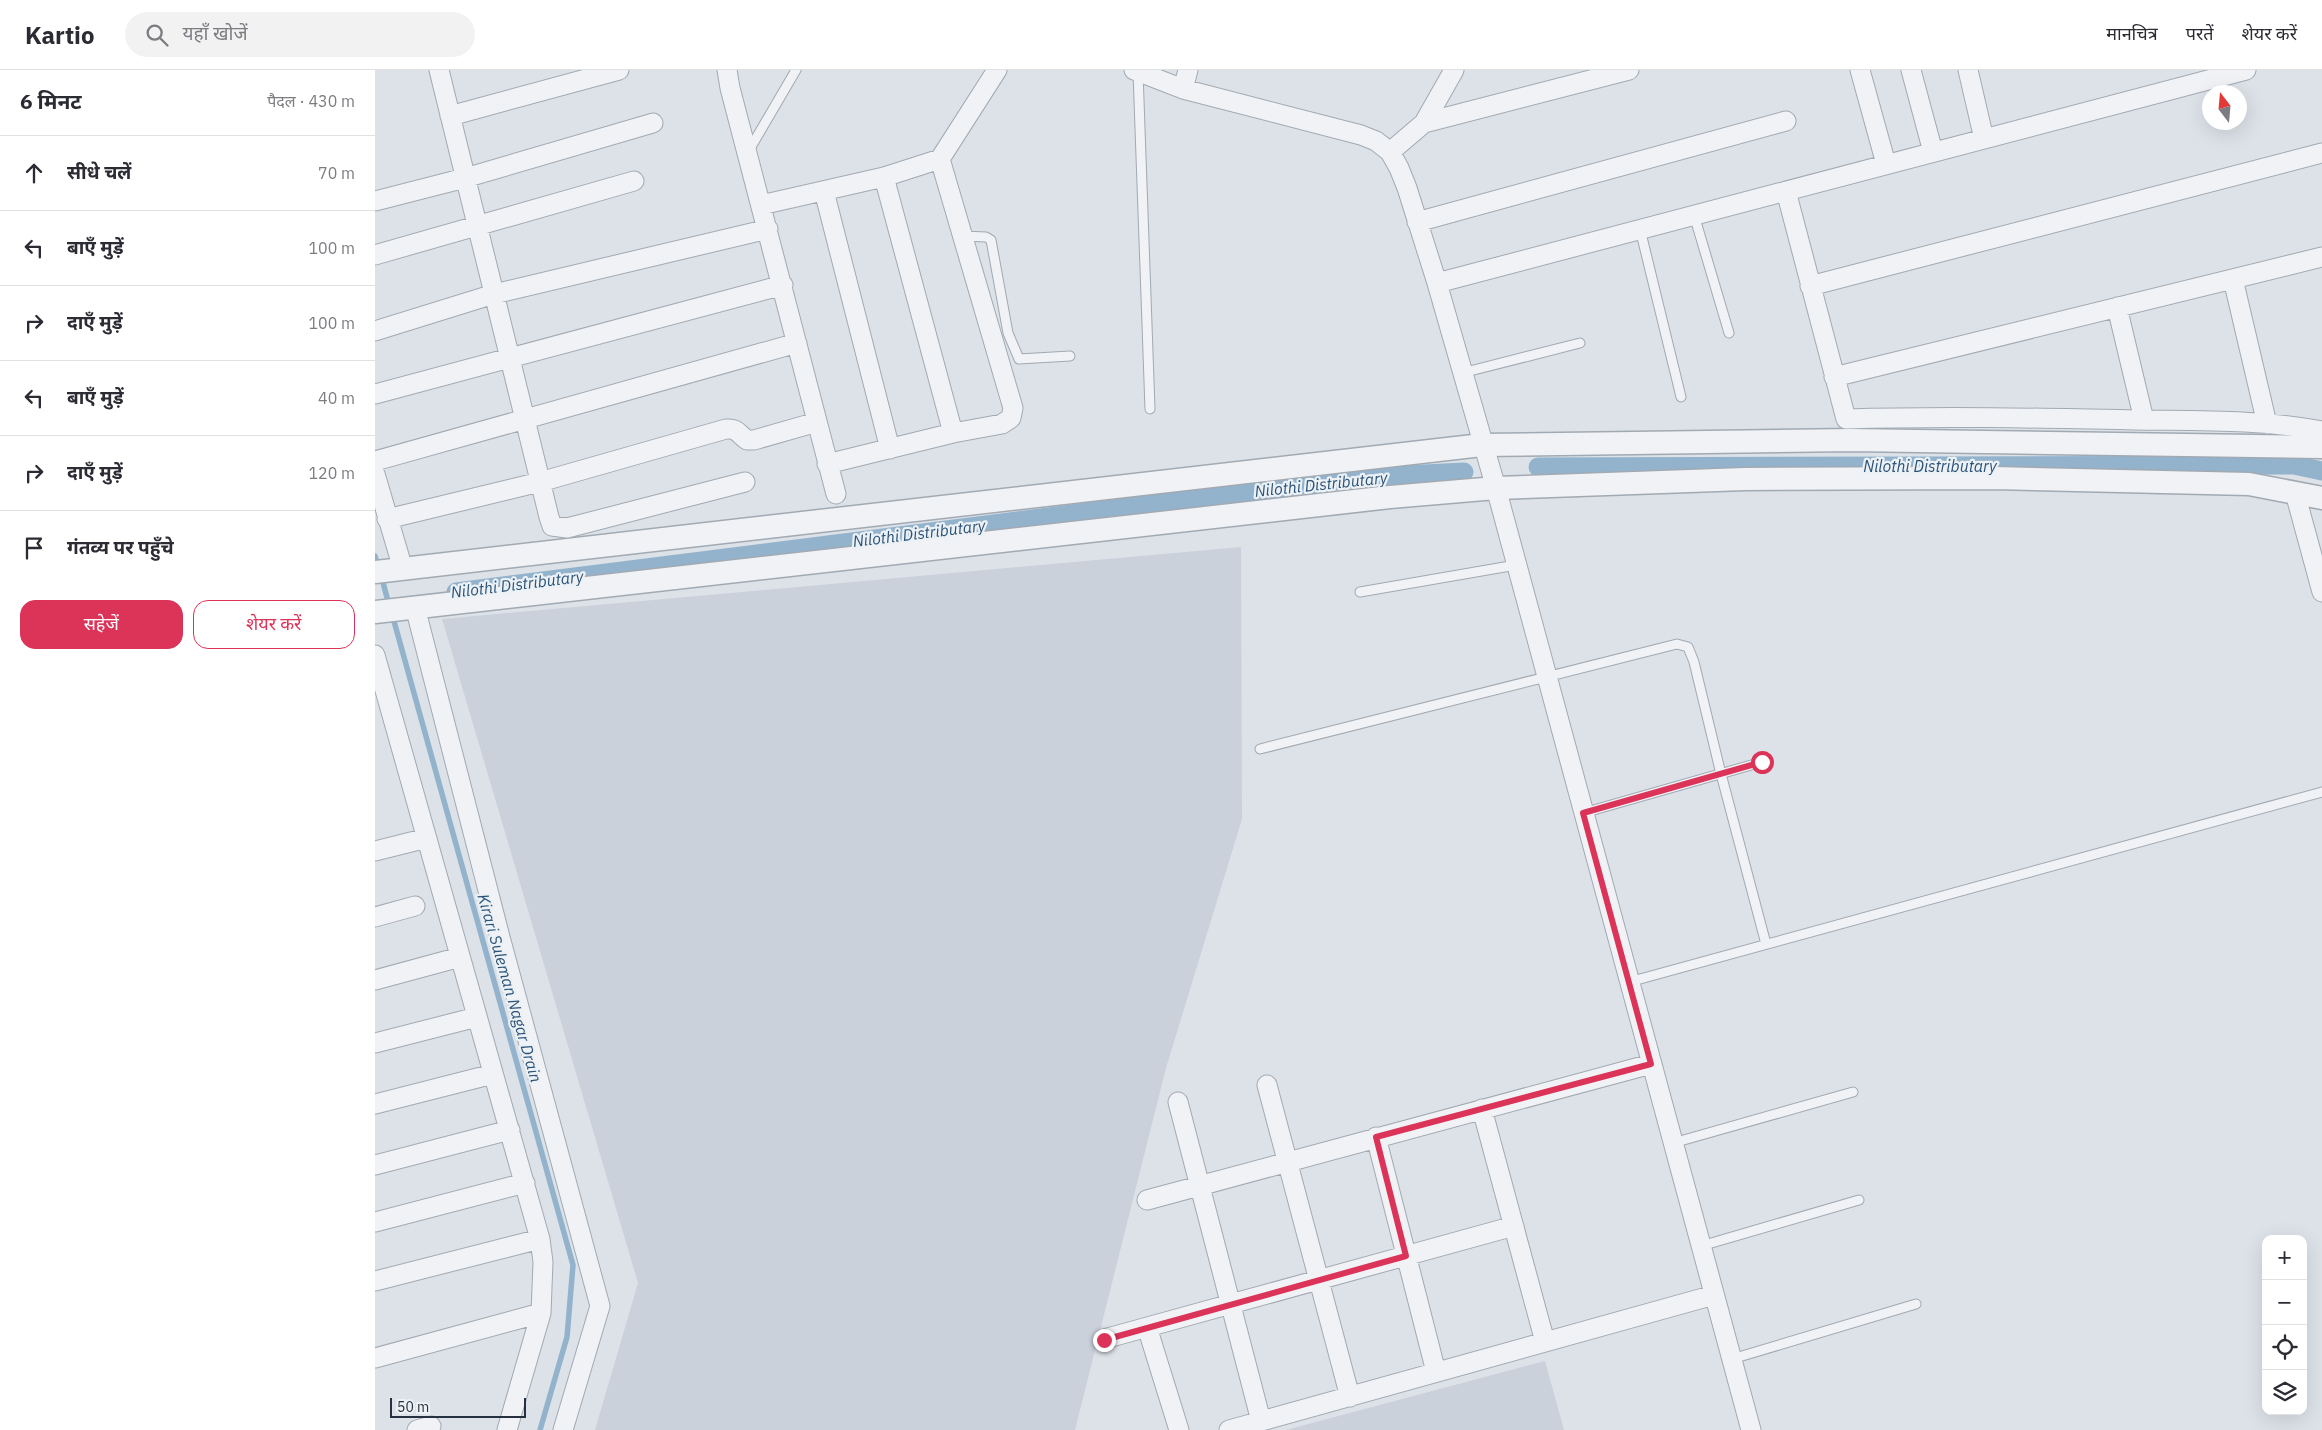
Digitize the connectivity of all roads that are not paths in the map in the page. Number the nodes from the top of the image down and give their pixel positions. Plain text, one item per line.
1 (439, 70) edge
2 (619, 70) edge
3 (727, 70) edge
4 (795, 70) edge
5 (997, 70) edge
6 (1188, 70) edge
7 (1454, 70) edge
8 (1629, 70) edge
9 (1860, 70) edge
10 (1911, 70) edge
11 (1968, 70) edge
12 (2246, 70) edge
13 (1136, 71) edge
14 (1183, 89) junction
15 (450, 116) junction
16 (1786, 122) dead end
17 (653, 123) dead end
18 (1424, 123) junction
19 (1984, 139) junction
20 (1390, 152) junction
21 (1933, 152) junction
22 (2322, 153) edge
23 (747, 154) junction
24 (941, 158) junction
25 (1886, 164) junction
26 (884, 177) junction
27 (465, 178) junction
28 (634, 181) dead end
29 (824, 191) junction
30 (1785, 191) junction
31 (375, 201) edge
32 (761, 205) junction
33 (1694, 215) junction
34 (1417, 222) junction
35 (477, 227) junction
36 (767, 229) junction
37 (1640, 229) junction
38 (963, 236) junction
39 (375, 255) edge
40 (2322, 257) edge
41 (2233, 279) junction
42 (1437, 282) junction
43 (783, 284) junction
44 (1810, 286) junction
45 (494, 294) junction
46 (2117, 307) junction
47 (375, 331) edge
48 (1729, 333) dead end
49 (797, 343) junction
50 (1580, 343) dead end
51 (1070, 356) dead end
52 (509, 358) junction
53 (1462, 373) junction
54 (1833, 377) junction
55 (375, 394) edge
56 (1681, 397) dead end
57 (1149, 409) dead end
58 (525, 419) junction
59 (2145, 420) junction
60 (817, 422) junction
61 (2267, 424) junction
62 (1849, 429) junction
63 (2322, 431) edge
64 (953, 433) junction
65 (1482, 445) junction
66 (2322, 446) edge
67 (891, 449) junction
68 (375, 461) edge
69 (827, 464) junction
70 (375, 474) edge
71 (540, 482) junction
72 (745, 482) dead end
73 (1496, 488) junction
74 (2295, 493) junction
75 (836, 494) dead end
76 (2322, 498) edge
77 (387, 519) junction
78 (1516, 565) junction
79 (391, 570) edge
80 (1360, 592) dead end
81 (2322, 592) edge
82 (408, 608) junction
83 (376, 612) edge
84 (375, 655) edge
85 (1546, 676) junction
86 (1260, 749) dead end
87 (1762, 762) dead end
88 (1721, 774) junction
89 (2322, 792) edge
90 (1583, 813) junction
91 (427, 838) junction
92 (375, 851) edge
93 (415, 906) dead end
94 (375, 917) edge
95 (1766, 944) junction
96 (460, 956) junction
97 (375, 980) edge
98 (1629, 982) junction
99 (477, 1017) junction
100 (375, 1043) edge
101 (1651, 1064) junction
102 (493, 1074) junction
103 (1267, 1085) dead end
104 (1853, 1092) dead end
105 (1178, 1102) dead end
106 (375, 1104) edge
107 (1482, 1109) junction
108 (509, 1130) junction
109 (1376, 1137) junction
110 (1673, 1143) junction
111 (1287, 1161) junction
112 (375, 1165) edge
113 (525, 1183) junction
114 (1200, 1184) junction
115 (1147, 1200) dead end
116 (1859, 1200) dead end
117 (375, 1222) edge
118 (1514, 1226) junction
119 (541, 1239) junction
120 (1701, 1246) junction
121 (1406, 1256) junction
122 (1319, 1279) junction
123 (375, 1281) edge
124 (1714, 1295) junction
125 (1231, 1303) junction
126 (1916, 1304) dead end
127 (541, 1313) junction
128 (1147, 1327) junction
129 (1104, 1340) dead end
130 (1545, 1342) junction
131 (375, 1358) edge
132 (1732, 1360) junction
133 (1436, 1372) junction
134 (1349, 1396) junction
135 (1261, 1421) junction
136 (507, 1430) edge
137 (563, 1430) edge
138 (1179, 1430) edge
139 (1229, 1430) edge
140 (1751, 1430) edge

1 - 15 street
2 - 15 street
3 - 23 street
4 - 23 lane
5 - 24 street
6 - 14 street
7 - 18 street
8 - 18 street
9 - 25 street
10 - 21 street
11 - 19 street
12 - 19 street
13 - 14 street
13 - 57 lane
14 - 20 street
15 - 27 street
16 - 34 street
17 - 27 street
18 - 20 street
19 - 21 street
20 - 34 street
21 - 25 street
22 - 44 street
23 - 32 street
24 - 26 street
24 - 38 street
25 - 30 street
26 - 29 street
26 - 64 street
27 - 31 street
27 - 35 street
28 - 35 street
29 - 32 street
29 - 67 street
30 - 33 street
30 - 44 street
32 - 36 street
33 - 37 street
33 - 48 lane
34 - 42 street
35 - 39 street
35 - 45 street
36 - 43 street
36 - 45 street
37 - 42 street
37 - 56 lane
38 - 51 lane
38 - 64 street
40 - 41 street
41 - 46 street
41 - 61 street
42 - 53 street
43 - 49 street
43 - 52 street
44 - 54 street
45 - 47 street
45 - 52 street
46 - 54 street
46 - 59 street
49 - 58 street
49 - 60 street
50 - 53 lane
52 - 55 street
52 - 58 street
53 - 65 street
54 - 62 street
58 - 68 street
58 - 71 street
59 - 61 street
59 - 62 street
60 - 69 street
60 - 71 street
61 - 63 street
62 - 65 street
62 - 66 street
64 - 67 street
65 - 73 street
65 - 79 street
67 - 69 street
69 - 75 street
70 - 77 street
71 - 72 street
71 - 77 street
73 - 74 street
73 - 78 street
73 - 82 street
74 - 76 street
74 - 81 street
77 - 79 street
78 - 80 lane
78 - 85 street
82 - 83 street
82 - 137 street
84 - 91 street
85 - 86 lane
85 - 88 lane
85 - 90 street
87 - 88 lane
88 - 90 lane
88 - 95 lane
89 - 95 lane
90 - 98 street
91 - 92 street
91 - 96 street
93 - 94 street
95 - 98 lane
96 - 97 street
96 - 99 street
98 - 101 street
99 - 100 street
99 - 102 street
101 - 107 street
101 - 110 street
102 - 106 street
102 - 108 street
103 - 111 street
104 - 110 lane
105 - 114 street
107 - 109 street
107 - 118 street
108 - 112 street
108 - 113 street
109 - 111 street
109 - 121 street
110 - 120 street
111 - 114 street
111 - 122 street
113 - 117 street
113 - 119 street
114 - 115 street
114 - 125 street
116 - 120 lane
118 - 121 street
118 - 130 street
119 - 123 street
119 - 127 street
120 - 124 street
121 - 122 street
121 - 133 street
122 - 125 street
122 - 134 street
124 - 130 street
124 - 132 street
125 - 128 street
125 - 135 street
126 - 132 lane
127 - 131 street
127 - 136 street
128 - 129 street
128 - 138 street
130 - 133 street
132 - 140 street
133 - 134 street
134 - 135 street
135 - 139 street

